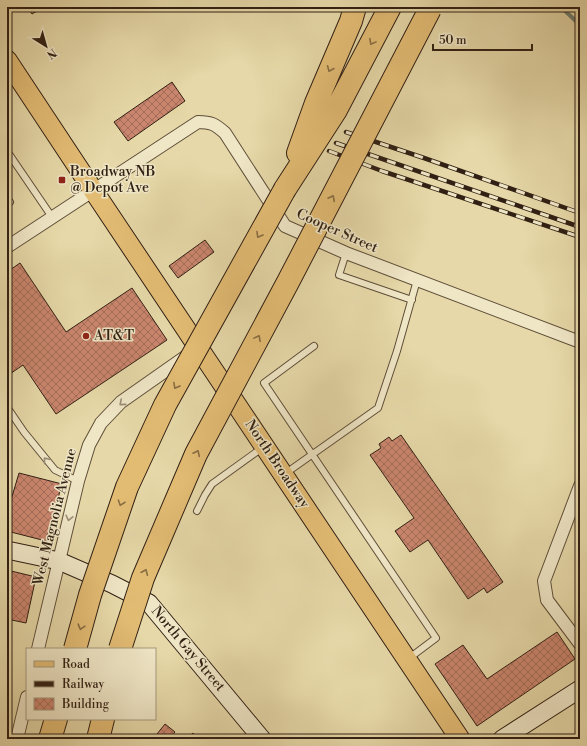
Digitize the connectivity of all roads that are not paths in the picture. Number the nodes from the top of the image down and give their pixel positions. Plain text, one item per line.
1 (355, 7) edge
2 (390, 7) edge
3 (431, 8) edge
4 (7, 60) edge
5 (7, 151) edge
6 (285, 189) junction
7 (92, 190) junction
8 (52, 217) junction
9 (7, 247) edge
10 (346, 253) junction
11 (417, 280) junction
12 (412, 300) junction
13 (580, 342) edge
14 (314, 346) dead end
15 (199, 348) junction
16 (7, 407) edge
17 (265, 446) junction
18 (312, 455) junction
19 (284, 474) junction
20 (78, 481) junction
21 (580, 486) edge
22 (197, 511) dead end
23 (7, 550) edge
24 (60, 561) junction
25 (580, 644) edge
26 (38, 648) edge
27 (75, 648) edge
28 (120, 648) edge
29 (407, 660) junction
30 (580, 689) edge
31 (26, 701) edge
32 (56, 720) edge
33 (103, 720) edge
34 (17, 739) edge
35 (50, 739) edge
36 (98, 739) edge
37 (262, 739) edge
38 (460, 739) edge
39 (502, 739) edge

1 -> 6 highway
2 -> 6 highway
28 -> 3 highway, bridge
4 - 7 main road, North Broadway
5 - 8 lane
6 -> 27 highway, bridge
7 - 8 street, Cooper Street
7 - 10 street, Cooper Street
7 - 15 main road, North Broadway
8 - 9 street, Cooper Street
10 - 11 street, Cooper Street
10 - 12 lane
11 - 12 lane
11 - 13 street, Cooper Street
12 - 18 lane
14 - 18 lane
15 - 17 main road, North Broadway
15 -> 20 street, West Magnolia Avenue
20 -> 16 lane
17 - 19 main road, North Broadway
17 - 22 lane
18 - 19 lane
18 - 29 lane
19 - 29 main road, North Broadway
20 -> 24 street, West Magnolia Avenue
21 - 25 street
23 - 24 main road, North Gay Street
24 - 26 street, West Magnolia Avenue
24 - 37 main road, North Gay Street
29 - 38 main road, North Broadway
30 - 39 main road
31 - 34 street
32 - 35 highway
33 - 36 highway

